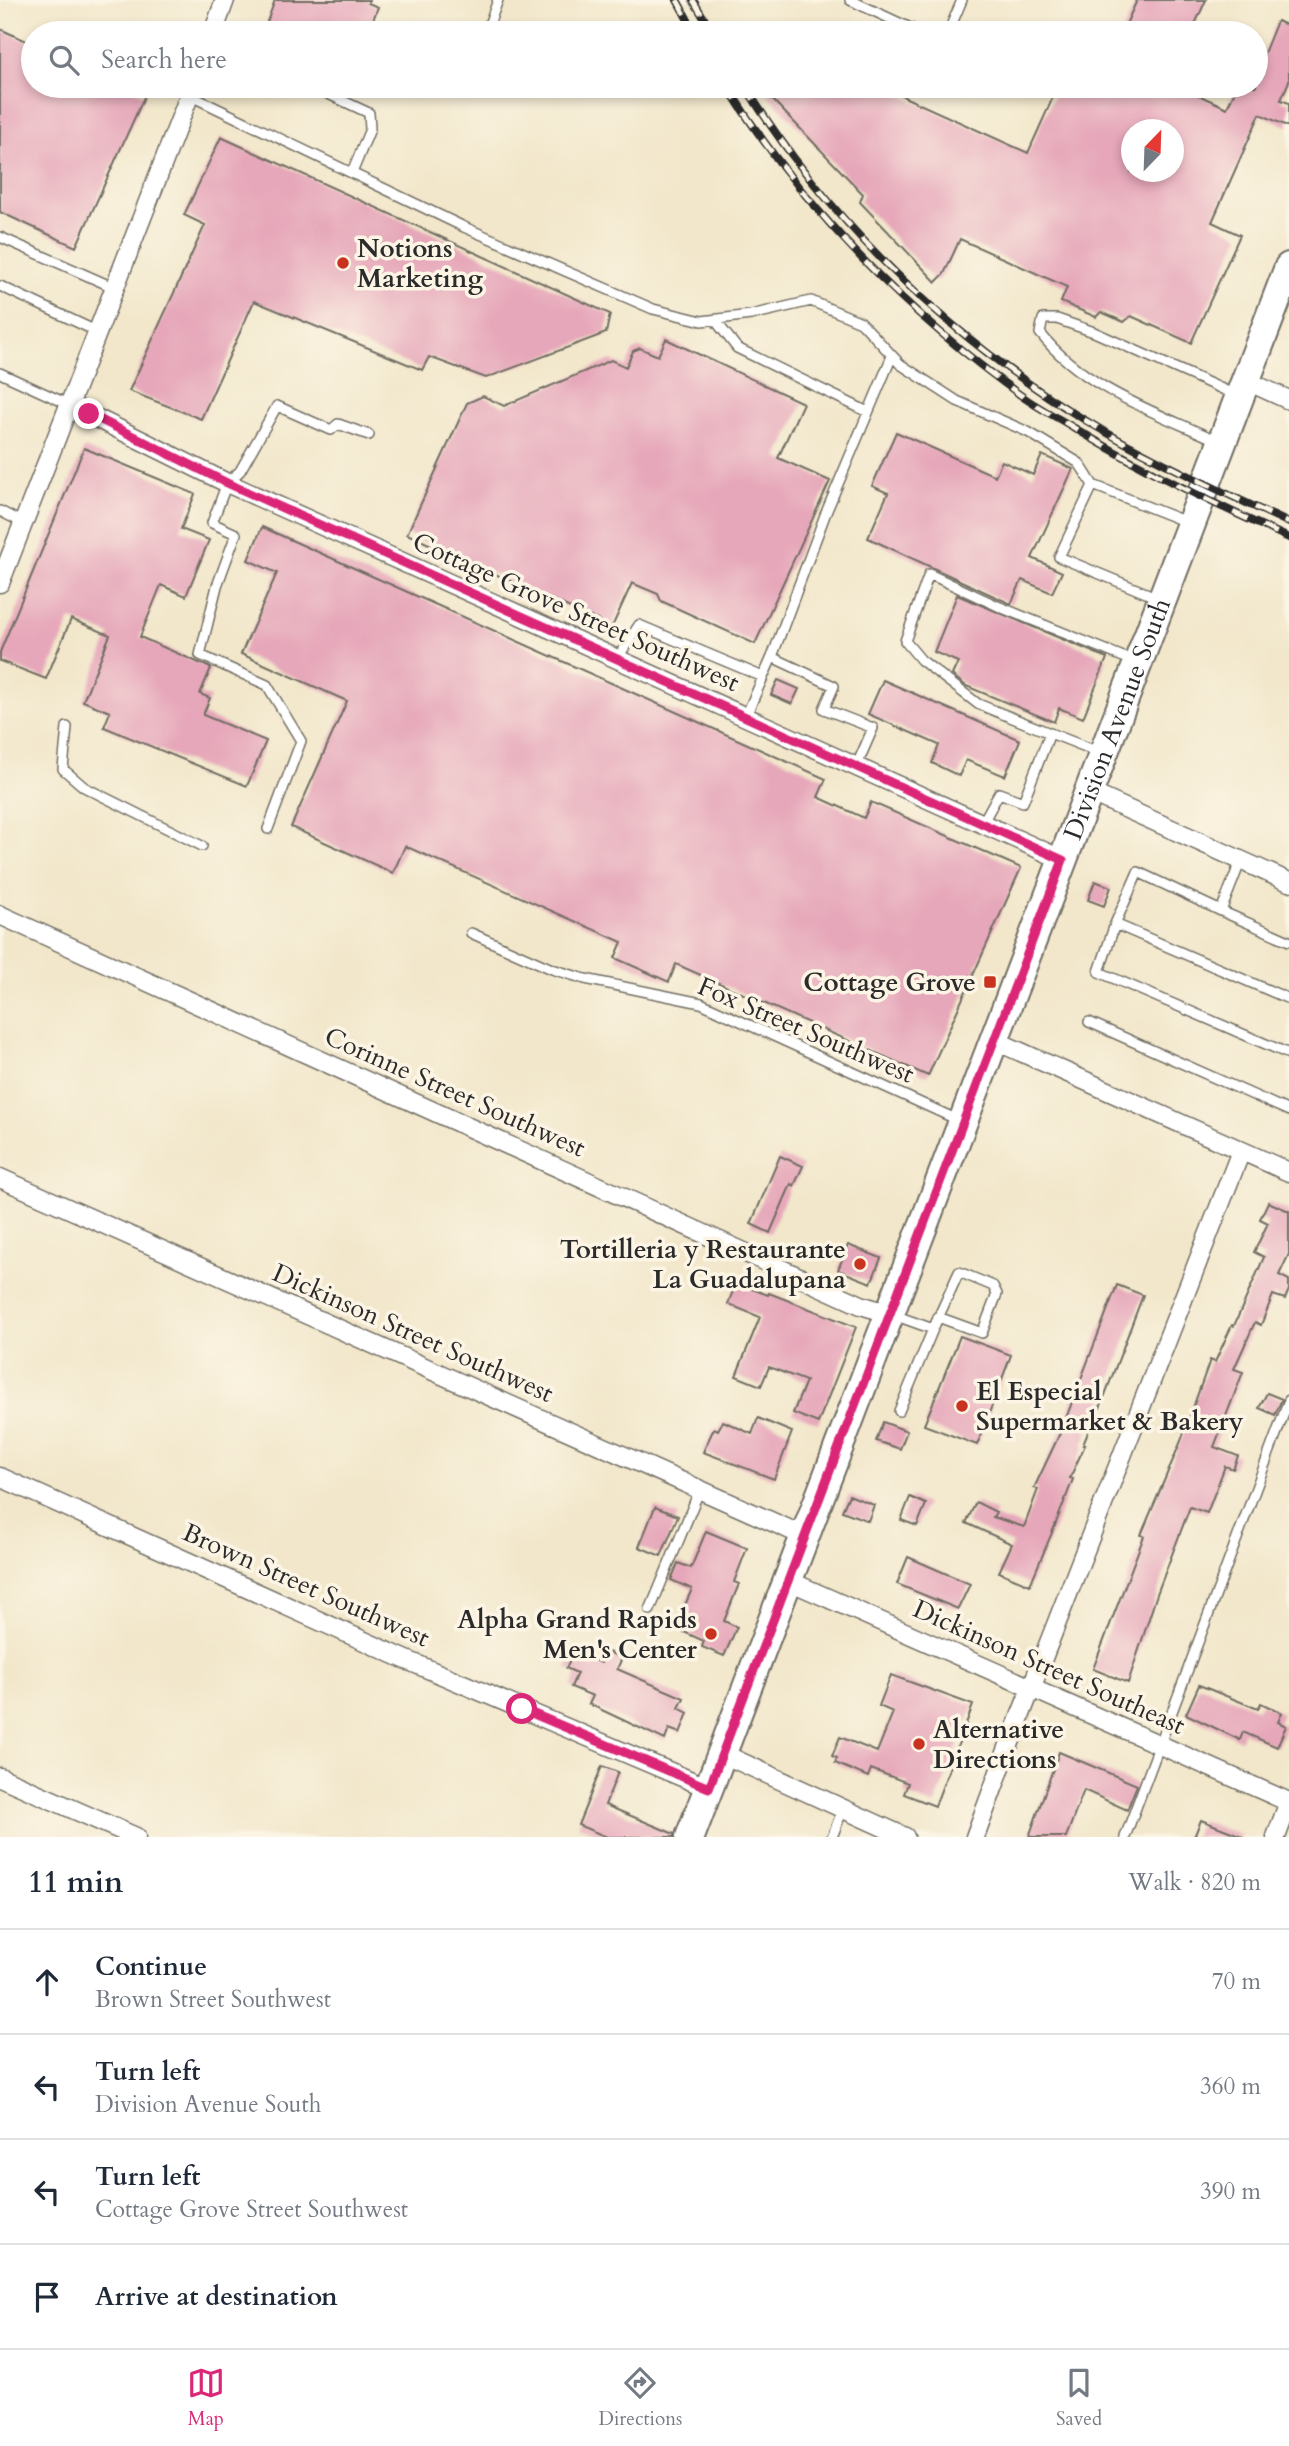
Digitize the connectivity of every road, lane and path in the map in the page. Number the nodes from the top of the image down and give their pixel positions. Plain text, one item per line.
1 (225, 0) edge
2 (498, 0) edge
3 (850, 0) edge
4 (962, 0) edge
5 (217, 21) edge
6 (490, 21) edge
7 (895, 21) edge
8 (953, 21) edge
9 (188, 98) edge
10 (205, 98) edge
11 (337, 98) edge
12 (352, 173) junction
13 (0, 237) edge
14 (1289, 267) edge
15 (0, 286) edge
16 (115, 288) junction
17 (715, 320) junction
18 (98, 332) junction
19 (892, 356) junction
20 (0, 373) edge
21 (1242, 388) junction
22 (1289, 400) edge
23 (70, 405) junction
24 (868, 412) junction
25 (369, 435) dead end
26 (1222, 443) junction
27 (227, 483) junction
28 (1093, 485) junction
29 (0, 512) edge
30 (23, 523) junction
31 (1190, 524) junction
32 (0, 583) edge
33 (1161, 600) junction
34 (772, 657) junction
35 (617, 659) junction
36 (1137, 663) junction
37 (763, 677) junction
38 (745, 718) junction
39 (67, 727) dead end
40 (1050, 733) junction
41 (1102, 753) junction
42 (856, 768) junction
43 (1087, 792) junction
44 (982, 824) junction
45 (268, 829) dead end
46 (202, 846) dead end
47 (1063, 860) junction
48 (1241, 860) junction
49 (1289, 882) edge
50 (1221, 911) junction
51 (0, 915) edge
52 (1115, 924) junction
53 (471, 933) dead end
54 (1289, 941) edge
55 (1289, 999) edge
56 (1089, 1021) dead end
57 (993, 1040) junction
58 (1289, 1054) edge
59 (1289, 1111) edge
60 (963, 1122) junction
61 (1241, 1151) junction
62 (1289, 1172) edge
63 (0, 1178) edge
64 (890, 1314) junction
65 (939, 1317) junction
66 (933, 1329) junction
67 (1289, 1400) edge
68 (899, 1411) dead end
69 (0, 1477) edge
70 (700, 1489) junction
71 (804, 1536) junction
72 (787, 1580) junction
73 (650, 1611) dead end
74 (1031, 1688) junction
75 (1159, 1745) junction
76 (721, 1753) junction
77 (0, 1777) edge
78 (709, 1788) junction
79 (1289, 1802) edge
80 (843, 1809) junction
81 (136, 1837) edge
82 (690, 1837) edge
83 (832, 1837) edge
84 (905, 1837) edge
85 (975, 1837) edge
86 (1125, 1837) edge
87 (1276, 1837) edge

1 - 5 street
2 - 6 lane
3 - 7 lane
4 - 8 lane
9 - 16 street
10 - 12 lane
11 - 12 lane
12 - 17 lane
13 - 16 lane
14 - 21 main road, Division Avenue South
15 - 18 lane
16 - 18 street
17 - 19 lane
17 - 24 lane
18 - 23 street
19 - 24 lane
19 - 28 lane
20 - 23 lane
21 - 22 street
21 - 26 main road, Division Avenue South
21 - 26 lane
23 - 27 street, Cottage Grove Street Southwest
23 - 30 street
24 - 34 lane
25 - 27 lane
26 - 31 main road, Division Avenue South
27 - 35 street, Cottage Grove Street Southwest
27 - 45 lane
28 - 31 lane
28 - 33 lane
29 - 30 lane
30 - 32 street
31 - 33 main road, Division Avenue South
33 - 36 main road, Division Avenue South
34 - 37 lane
34 - 42 lane
35 - 37 lane
35 - 38 street, Cottage Grove Street Southwest
36 - 40 lane
36 - 41 main road, Division Avenue South
37 - 38 lane
38 - 42 street, Cottage Grove Street Southwest
39 - 46 lane
40 - 41 lane
40 - 44 lane
41 - 43 main road, Division Avenue South
42 - 44 street, Cottage Grove Street Southwest
43 - 47 main road, Division Avenue South
43 - 48 street
44 - 47 street, Cottage Grove Street Southwest
47 - 57 main road, Division Avenue South
48 - 49 street
48 - 50 lane
50 - 52 lane
50 - 54 lane
51 - 64 street, Corinne Street Southwest
52 - 55 lane
52 - 58 lane
53 - 60 lane, Fox Street Southwest
56 - 59 lane
57 - 60 main road, Division Avenue South
57 - 61 street
60 - 64 main road, Division Avenue South
61 - 62 street
61 - 74 street
63 - 70 street, Dickinson Street Southwest
64 - 66 lane
64 - 71 main road, Division Avenue South
65 - 65 lane
65 - 66 lane
66 - 68 lane
67 - 75 lane
69 - 78 street, Brown Street Southwest
70 - 71 street, Dickinson Street Southwest
70 - 73 lane
71 - 72 main road, Division Avenue South
72 - 74 street, Dickinson Street Southeast
72 - 76 main road, Division Avenue South
74 - 75 street, Dickinson Street Southeast
74 - 85 street
75 - 79 street, Dickinson Street Southeast
75 - 86 lane
76 - 78 main road, Division Avenue South
76 - 80 street
77 - 81 street
78 - 82 main road, Division Avenue South
79 - 87 street
80 - 83 lane
80 - 84 street

